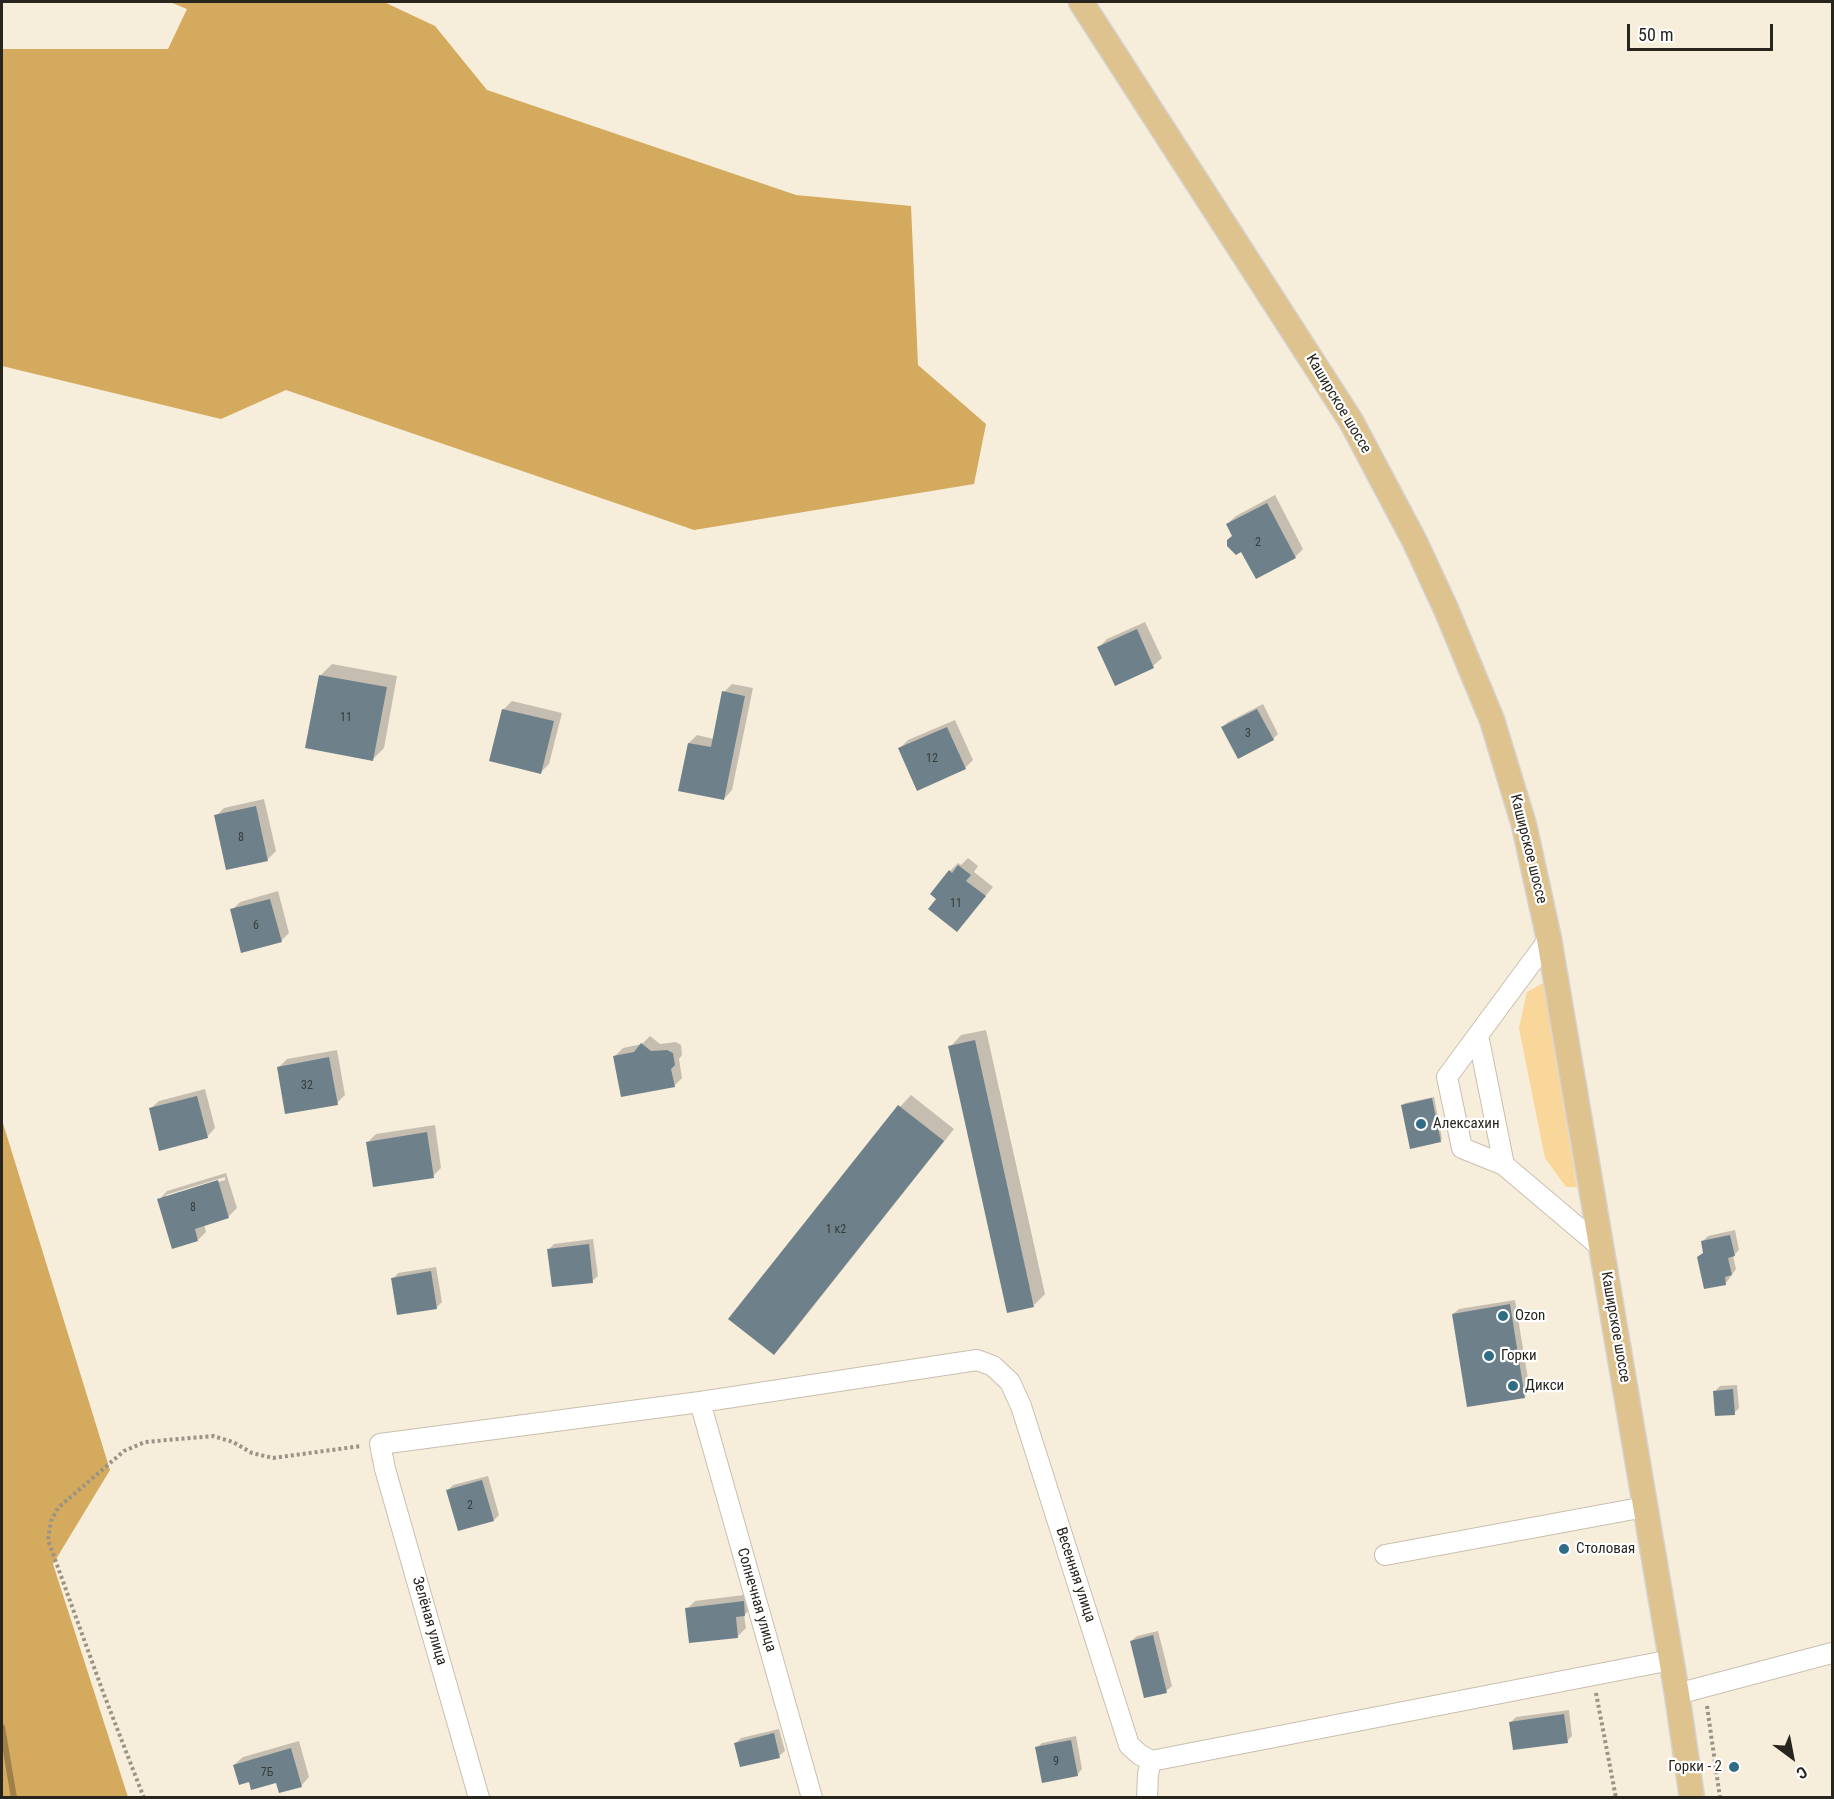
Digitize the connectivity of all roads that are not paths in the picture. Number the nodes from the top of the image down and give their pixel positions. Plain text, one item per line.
1 (1081, 2) edge
2 (1550, 939) junction
3 (1478, 1035) junction
4 (1504, 1165) junction
5 (1602, 1248) junction
6 (700, 1402) junction
7 (1645, 1507) junction
8 (1385, 1555) dead end
9 (1833, 1653) edge
10 (1671, 1660) junction
11 (1677, 1694) junction
12 (1151, 1761) junction
13 (479, 1797) edge
14 (812, 1797) edge
15 (1147, 1797) edge
16 (1692, 1797) edge

1 - 2 main road, Каширское шоссе
2 - 3 street
2 - 5 main road, Каширское шоссе
3 - 4 street
3 - 4 street
4 - 5 street
5 - 7 main road, Каширское шоссе
6 - 12 street, Весенняя улица
6 - 13 street, Зелёная улица
6 - 14 street, Солнечная улица
7 - 8 street
7 - 10 main road, Каширское шоссе
9 - 11 street
10 - 11 main road, Каширское шоссе
10 - 12 street
11 - 16 main road, Каширское шоссе
12 - 15 street

